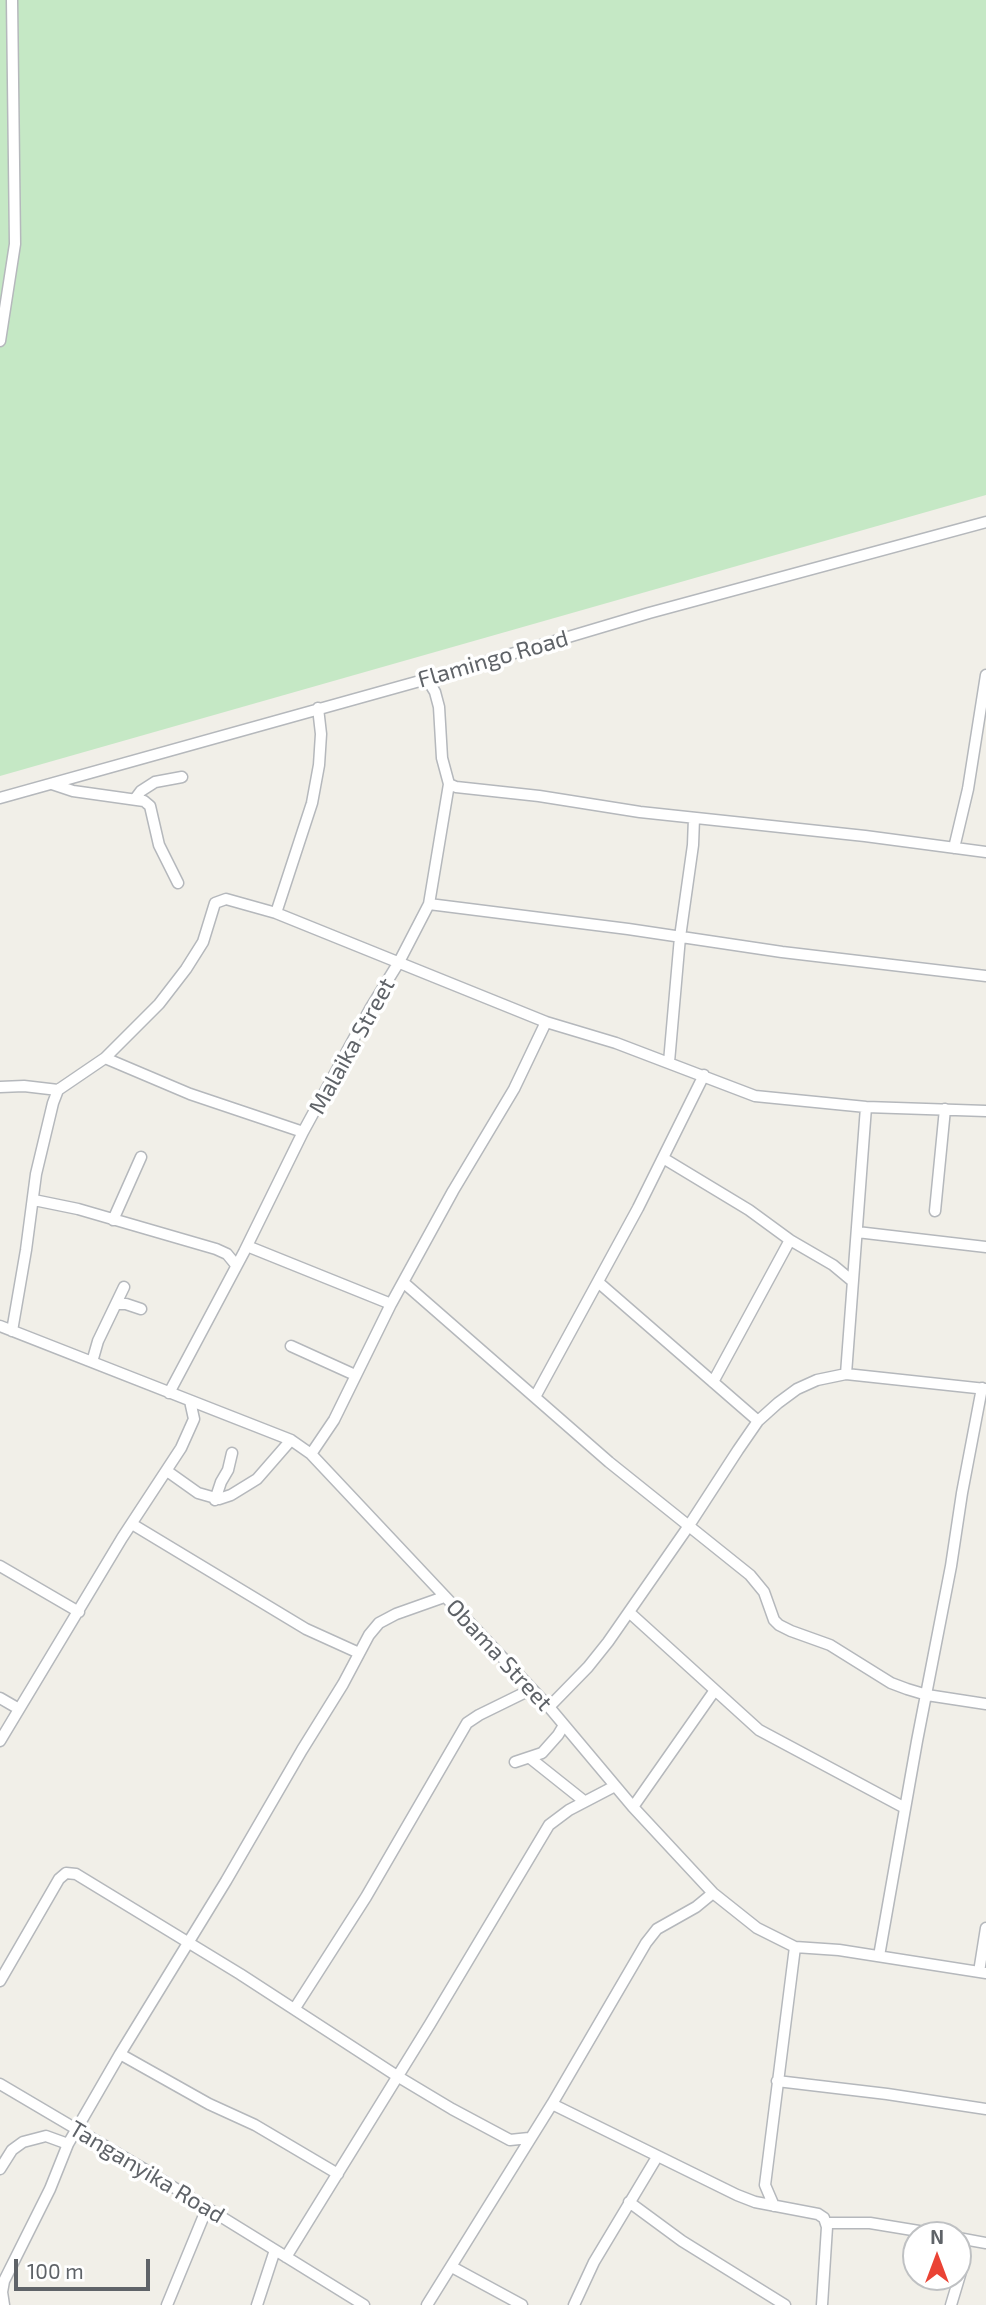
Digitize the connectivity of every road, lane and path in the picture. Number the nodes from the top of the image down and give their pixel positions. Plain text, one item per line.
1 (12, 0) edge
2 (0, 341) edge
3 (986, 522) edge
4 (986, 675) edge
5 (427, 679) junction
6 (318, 708) junction
7 (182, 777) dead end
8 (51, 784) junction
9 (449, 785) junction
10 (0, 798) edge
11 (135, 799) junction
12 (694, 818) junction
13 (954, 848) junction
14 (986, 852) edge
15 (178, 883) dead end
16 (429, 904) junction
17 (276, 913) junction
18 (680, 937) junction
19 (399, 962) junction
20 (986, 976) edge
21 (546, 1022) junction
22 (105, 1058) junction
23 (669, 1062) junction
24 (704, 1075) junction
25 (0, 1087) edge
26 (58, 1090) junction
27 (866, 1107) junction
28 (945, 1109) junction
29 (986, 1111) edge
30 (303, 1132) junction
31 (141, 1157) dead end
32 (663, 1158) junction
33 (34, 1200) junction
34 (935, 1211) dead end
35 (113, 1220) junction
36 (857, 1232) junction
37 (790, 1240) junction
38 (986, 1247) edge
39 (245, 1249) junction
40 (227, 1254) junction
41 (236, 1265) junction
42 (852, 1280) junction
43 (403, 1282) junction
44 (598, 1282) junction
45 (124, 1287) dead end
46 (117, 1304) junction
47 (391, 1304) junction
48 (141, 1309) dead end
49 (0, 1326) edge
50 (12, 1331) junction
51 (291, 1346) dead end
52 (92, 1362) junction
53 (846, 1374) junction
54 (355, 1375) junction
55 (713, 1382) junction
56 (984, 1388) edge
57 (169, 1393) junction
58 (535, 1397) junction
59 (190, 1401) junction
60 (210, 1408) junction
61 (194, 1419) junction
62 (758, 1421) junction
63 (291, 1440) junction
64 (232, 1453) dead end
65 (311, 1454) junction
66 (167, 1471) junction
67 (215, 1500) junction
68 (132, 1524) junction
69 (688, 1527) junction
70 (0, 1566) edge
71 (444, 1597) junction
72 (79, 1612) junction
73 (629, 1613) junction
74 (359, 1653) junction
75 (532, 1689) junction
76 (715, 1690) junction
77 (927, 1695) junction
78 (0, 1698) edge
79 (986, 1704) edge
80 (549, 1707) junction
81 (19, 1709) junction
82 (564, 1725) junction
83 (0, 1741) edge
84 (530, 1758) junction
85 (515, 1762) dead end
86 (615, 1786) junction
87 (584, 1801) junction
88 (633, 1807) junction
89 (905, 1808) junction
90 (713, 1893) junction
91 (986, 1928) edge
92 (189, 1943) junction
93 (795, 1947) junction
94 (879, 1956) junction
95 (982, 1972) edge
96 (0, 1981) edge
97 (295, 2008) junction
98 (120, 2054) junction
99 (397, 2076) junction
100 (777, 2081) junction
101 (0, 2084) edge
102 (552, 2104) junction
103 (986, 2109) edge
104 (76, 2129) junction
105 (529, 2138) junction
106 (68, 2144) junction
107 (657, 2157) junction
108 (0, 2169) edge
109 (338, 2174) junction
110 (629, 2202) junction
111 (774, 2206) junction
112 (207, 2208) junction
113 (826, 2223) junction
114 (902, 2228) edge
115 (275, 2250) junction
116 (286, 2257) junction
117 (452, 2267) junction
118 (4, 2305) edge
119 (167, 2305) edge
120 (257, 2305) edge
121 (364, 2305) edge
122 (428, 2305) edge
123 (522, 2305) edge
124 (574, 2305) edge
125 (785, 2305) edge
126 (822, 2305) edge

1 - 2 street
3 - 5 street, Flamingo Road
4 - 13 street
5 - 6 street, Flamingo Road
5 - 9 street, Malaika Street
6 - 8 street, Flamingo Road
6 - 17 street
7 - 11 street
8 - 10 street, Flamingo Road
8 - 11 street
9 - 12 street
9 - 16 street, Malaika Street
11 - 15 street
12 - 13 street
12 - 18 street
13 - 14 street
16 - 18 street
16 - 19 street, Malaika Street
17 - 19 street
17 - 22 street
18 - 20 street
18 - 23 street
19 - 21 street
19 - 30 street, Malaika Street
21 - 23 street
21 - 43 street
22 - 26 street
22 - 30 street
23 - 24 street
24 - 27 street
24 - 32 street
25 - 26 street
26 - 33 street
27 - 28 street
27 - 36 street
28 - 29 street
28 - 34 street
30 - 39 street, Malaika Street
31 - 35 street
32 - 37 street
32 - 44 street
33 - 35 street
33 - 50 street
35 - 40 street
36 - 38 street
36 - 42 street
37 - 42 street
37 - 55 street
39 - 40 street
39 - 41 street, Malaika Street
39 - 47 street
40 - 41 street
41 - 57 street, Malaika Street
42 - 53 street
43 - 47 street
43 - 58 street
44 - 55 street
44 - 58 street
45 - 46 street
46 - 48 street
46 - 52 street
47 - 54 street
49 - 50 street, Obama Street
50 - 52 street, Obama Street
51 - 54 street
52 - 57 street, Obama Street
53 - 56 street
53 - 62 street
54 - 65 street
55 - 62 street
56 - 77 street
57 - 59 street, Obama Street
58 - 69 street
59 - 60 street, Obama Street
59 - 61 street
60 - 61 street
60 - 63 street, Obama Street
61 - 66 street
62 - 69 street
63 - 65 street, Obama Street
63 - 67 street
64 - 67 street
65 - 71 street, Obama Street
66 - 67 street
66 - 68 street
68 - 72 street
68 - 74 street
69 - 73 street
69 - 77 street
70 - 72 street
71 - 74 street
71 - 75 street, Obama Street
72 - 81 street
73 - 76 street
73 - 80 street
74 - 92 street
75 - 80 street, Obama Street
75 - 97 street
76 - 88 street
76 - 89 street
77 - 79 street
77 - 89 street
78 - 81 street
80 - 82 street, Obama Street
81 - 83 street
82 - 84 street
82 - 86 street, Obama Street
84 - 85 street
84 - 87 street
86 - 87 street
86 - 88 street, Obama Street
87 - 99 street
88 - 90 street, Obama Street
89 - 94 street
90 - 93 street, Obama Street
90 - 102 street
91 - 95 street
92 - 96 street
92 - 97 street
92 - 98 street
93 - 94 street, Obama Street
93 - 100 street
94 - 95 street, Obama Street
97 - 99 street
98 - 104 street
98 - 109 street
99 - 105 street
99 - 109 street
100 - 103 street
100 - 111 street
101 - 104 street, Tanganyika Road
102 - 105 street
102 - 107 street
104 - 106 street
104 - 112 street, Tanganyika Road
105 - 117 street
106 - 108 street
106 - 118 street
107 - 110 street
107 - 111 street
109 - 116 street
110 - 124 street
110 - 125 street
111 - 113 street
112 - 115 street, Tanganyika Road
112 - 119 street
113 - 114 street
113 - 126 street
115 - 116 street, Tanganyika Road
115 - 120 street
116 - 121 street, Tanganyika Road
117 - 122 street
117 - 123 street

